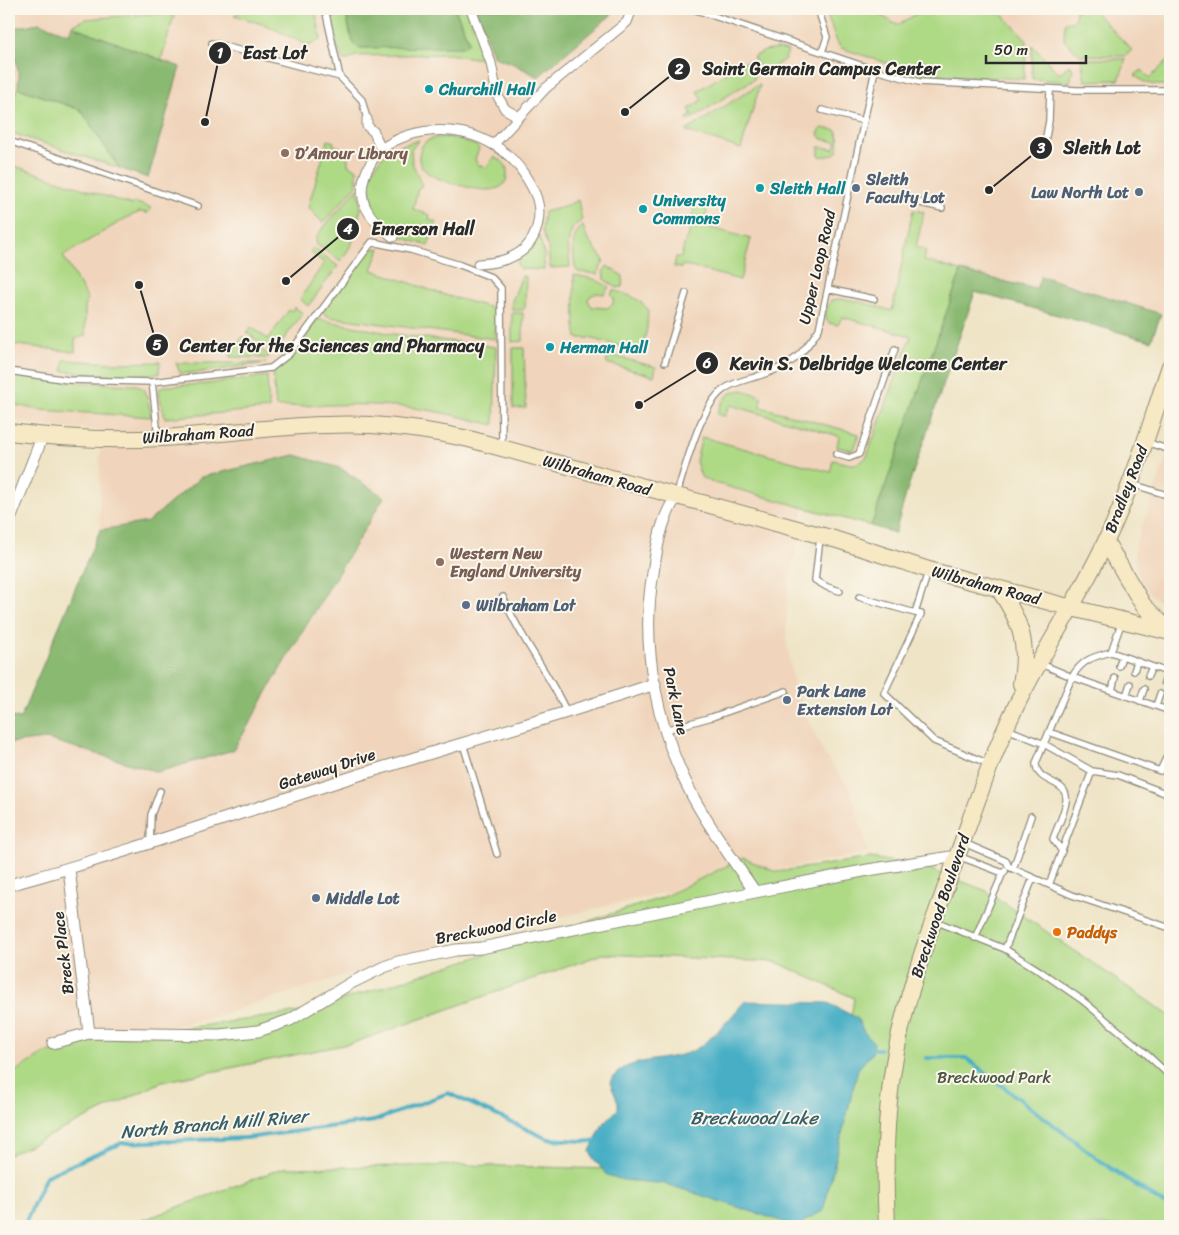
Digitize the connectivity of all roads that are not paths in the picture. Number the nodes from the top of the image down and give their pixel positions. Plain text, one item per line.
1 (325, 9) edge
2 (471, 9) edge
3 (632, 9) edge
4 (693, 9) edge
5 (818, 9) edge
6 (212, 43) dead end
7 (822, 52) junction
8 (9, 63) edge
9 (875, 70) junction
10 (340, 77) junction
11 (1050, 89) junction
12 (1170, 90) edge
13 (9, 96) edge
14 (822, 110) dead end
15 (519, 117) junction
16 (367, 119) joint
17 (864, 121) junction
18 (9, 141) edge
19 (494, 144) junction
20 (381, 150) junction
21 (1043, 152) dead end
22 (896, 198) dead end
23 (198, 206) dead end
24 (942, 208) dead end
25 (393, 237) dead end
26 (478, 264) dead end
27 (828, 289) junction
28 (686, 293) dead end
29 (874, 299) dead end
30 (895, 349) dead end
31 (665, 362) dead end
32 (1170, 366) edge
33 (9, 371) edge
34 (152, 382) junction
35 (9, 432) edge
36 (43, 436) junction
37 (158, 438) junction
38 (1144, 441) junction
39 (502, 448) junction
40 (1170, 450) edge
41 (836, 454) dead end
42 (1130, 484) junction
43 (1170, 496) edge
44 (676, 497) junction
45 (9, 522) edge
46 (820, 536) junction
47 (1106, 542) junction
48 (929, 570) junction
49 (998, 588) junction
50 (840, 591) dead end
51 (503, 597) dead end
52 (859, 597) dead end
53 (1072, 608) junction
54 (915, 613) junction
55 (1122, 621) junction
56 (1170, 632) edge
57 (1111, 652) junction
58 (1122, 656) junction
59 (1137, 662) junction
60 (1038, 663) junction
61 (1120, 666) dead end
62 (1152, 667) junction
63 (1134, 671) dead end
64 (1169, 673) edge
65 (1148, 676) dead end
66 (1072, 677) junction
67 (1115, 678) dead end
68 (1164, 682) dead end
69 (655, 684) junction
70 (1130, 684) dead end
71 (1144, 689) dead end
72 (786, 691) dead end
73 (1112, 691) junction
74 (1160, 694) dead end
75 (1126, 696) junction
76 (1140, 701) junction
77 (1016, 706) junction
78 (1156, 706) junction
79 (1170, 711) edge
80 (567, 713) junction
81 (1006, 728) junction
82 (664, 730) junction
83 (1049, 732) junction
84 (464, 744) junction
85 (1044, 744) junction
86 (1170, 750) edge
87 (991, 765) junction
88 (1092, 771) junction
89 (160, 791) dead end
90 (1170, 795) edge
91 (1031, 816) dead end
92 (150, 842) junction
93 (960, 849) junction
94 (1062, 851) junction
95 (497, 854) dead end
96 (69, 868) junction
97 (1011, 868) junction
98 (1003, 873) junction
99 (1033, 878) junction
100 (9, 885) edge
101 (1049, 885) junction
102 (755, 892) junction
103 (933, 920) junction
104 (1170, 928) edge
105 (975, 938) junction
106 (1005, 949) junction
107 (89, 1033) junction
108 (53, 1042) dead end
109 (1170, 1076) edge
110 (887, 1226) edge

1 - 10 lane
2 - 15 street
3 - 15 street
4 - 7 lane
5 - 7 lane
6 - 10 lane
7 - 9 lane
8 - 13 lane
9 - 11 lane
9 - 17 lane, Upper Loop Road
10 - 16 lane
11 - 12 lane
11 - 21 lane
14 - 17 lane
15 - 19 street
16 - 20 street
17 - 27 lane, Upper Loop Road
18 - 23 lane
19 - 20 street
19 - 26 street
20 - 25 street
22 - 24 lane
27 - 29 lane
27 - 44 lane, Upper Loop Road
28 - 31 lane
30 - 41 lane
32 - 38 main road, Bradley Road
33 - 34 lane
34 - 37 lane
34 - 39 lane
35 - 36 main road, Wilbraham Road
36 - 37 main road, Wilbraham Road
36 - 45 street
37 - 39 main road, Wilbraham Road
38 - 40 lane
38 - 42 main road, Bradley Road
39 - 44 main road, Wilbraham Road
42 - 43 lane
42 - 47 main road, Bradley Road
44 - 46 main road, Wilbraham Road
44 - 69 street, Park Lane
46 - 48 main road, Wilbraham Road
46 - 50 lane
47 - 53 main road, Bradley Road
47 - 56 main road
48 - 49 main road, Wilbraham Road
48 - 54 lane
49 - 53 main road, Wilbraham Road
49 - 77 main road
51 - 80 lane
52 - 54 lane
53 - 55 main road, Wilbraham Road
53 - 60 main road, Breckwood Boulevard
54 - 87 lane
55 - 56 main road, Wilbraham Road
55 - 57 lane
57 - 58 lane
57 - 66 lane
58 - 59 lane
58 - 61 lane
59 - 62 lane
59 - 63 lane
60 - 66 lane
60 - 77 main road, Breckwood Boulevard
62 - 64 lane
62 - 65 lane
64 - 68 lane
66 - 73 lane
66 - 83 lane
67 - 73 lane
69 - 80 street, Gateway Drive
69 - 82 street, Park Lane
70 - 75 lane
71 - 76 lane
72 - 82 lane
73 - 75 lane
74 - 78 lane
75 - 76 lane
76 - 78 lane
77 - 81 main road, Breckwood Boulevard
78 - 79 lane
80 - 84 street, Gateway Drive
81 - 85 lane
81 - 87 main road, Breckwood Boulevard
82 - 102 street, Park Lane
83 - 85 lane
83 - 86 lane
84 - 92 street, Gateway Drive
84 - 95 lane
85 - 88 lane
85 - 94 lane
87 - 93 main road, Breckwood Boulevard
88 - 90 lane
88 - 94 lane
89 - 92 lane
91 - 97 lane
92 - 96 street, Gateway Drive
93 - 97 lane
93 - 98 lane
93 - 102 street, Breckwood Circle
93 - 103 main road, Breckwood Boulevard
94 - 101 lane
96 - 100 street, Gateway Drive
96 - 107 street, Breck Place
97 - 98 lane
97 - 99 lane
98 - 105 lane
99 - 101 lane
99 - 106 lane
101 - 104 lane
102 - 107 street, Breckwood Circle
103 - 105 lane
103 - 110 main road, Breckwood Boulevard
105 - 106 lane
106 - 109 lane
107 - 108 street, Breckwood Circle

